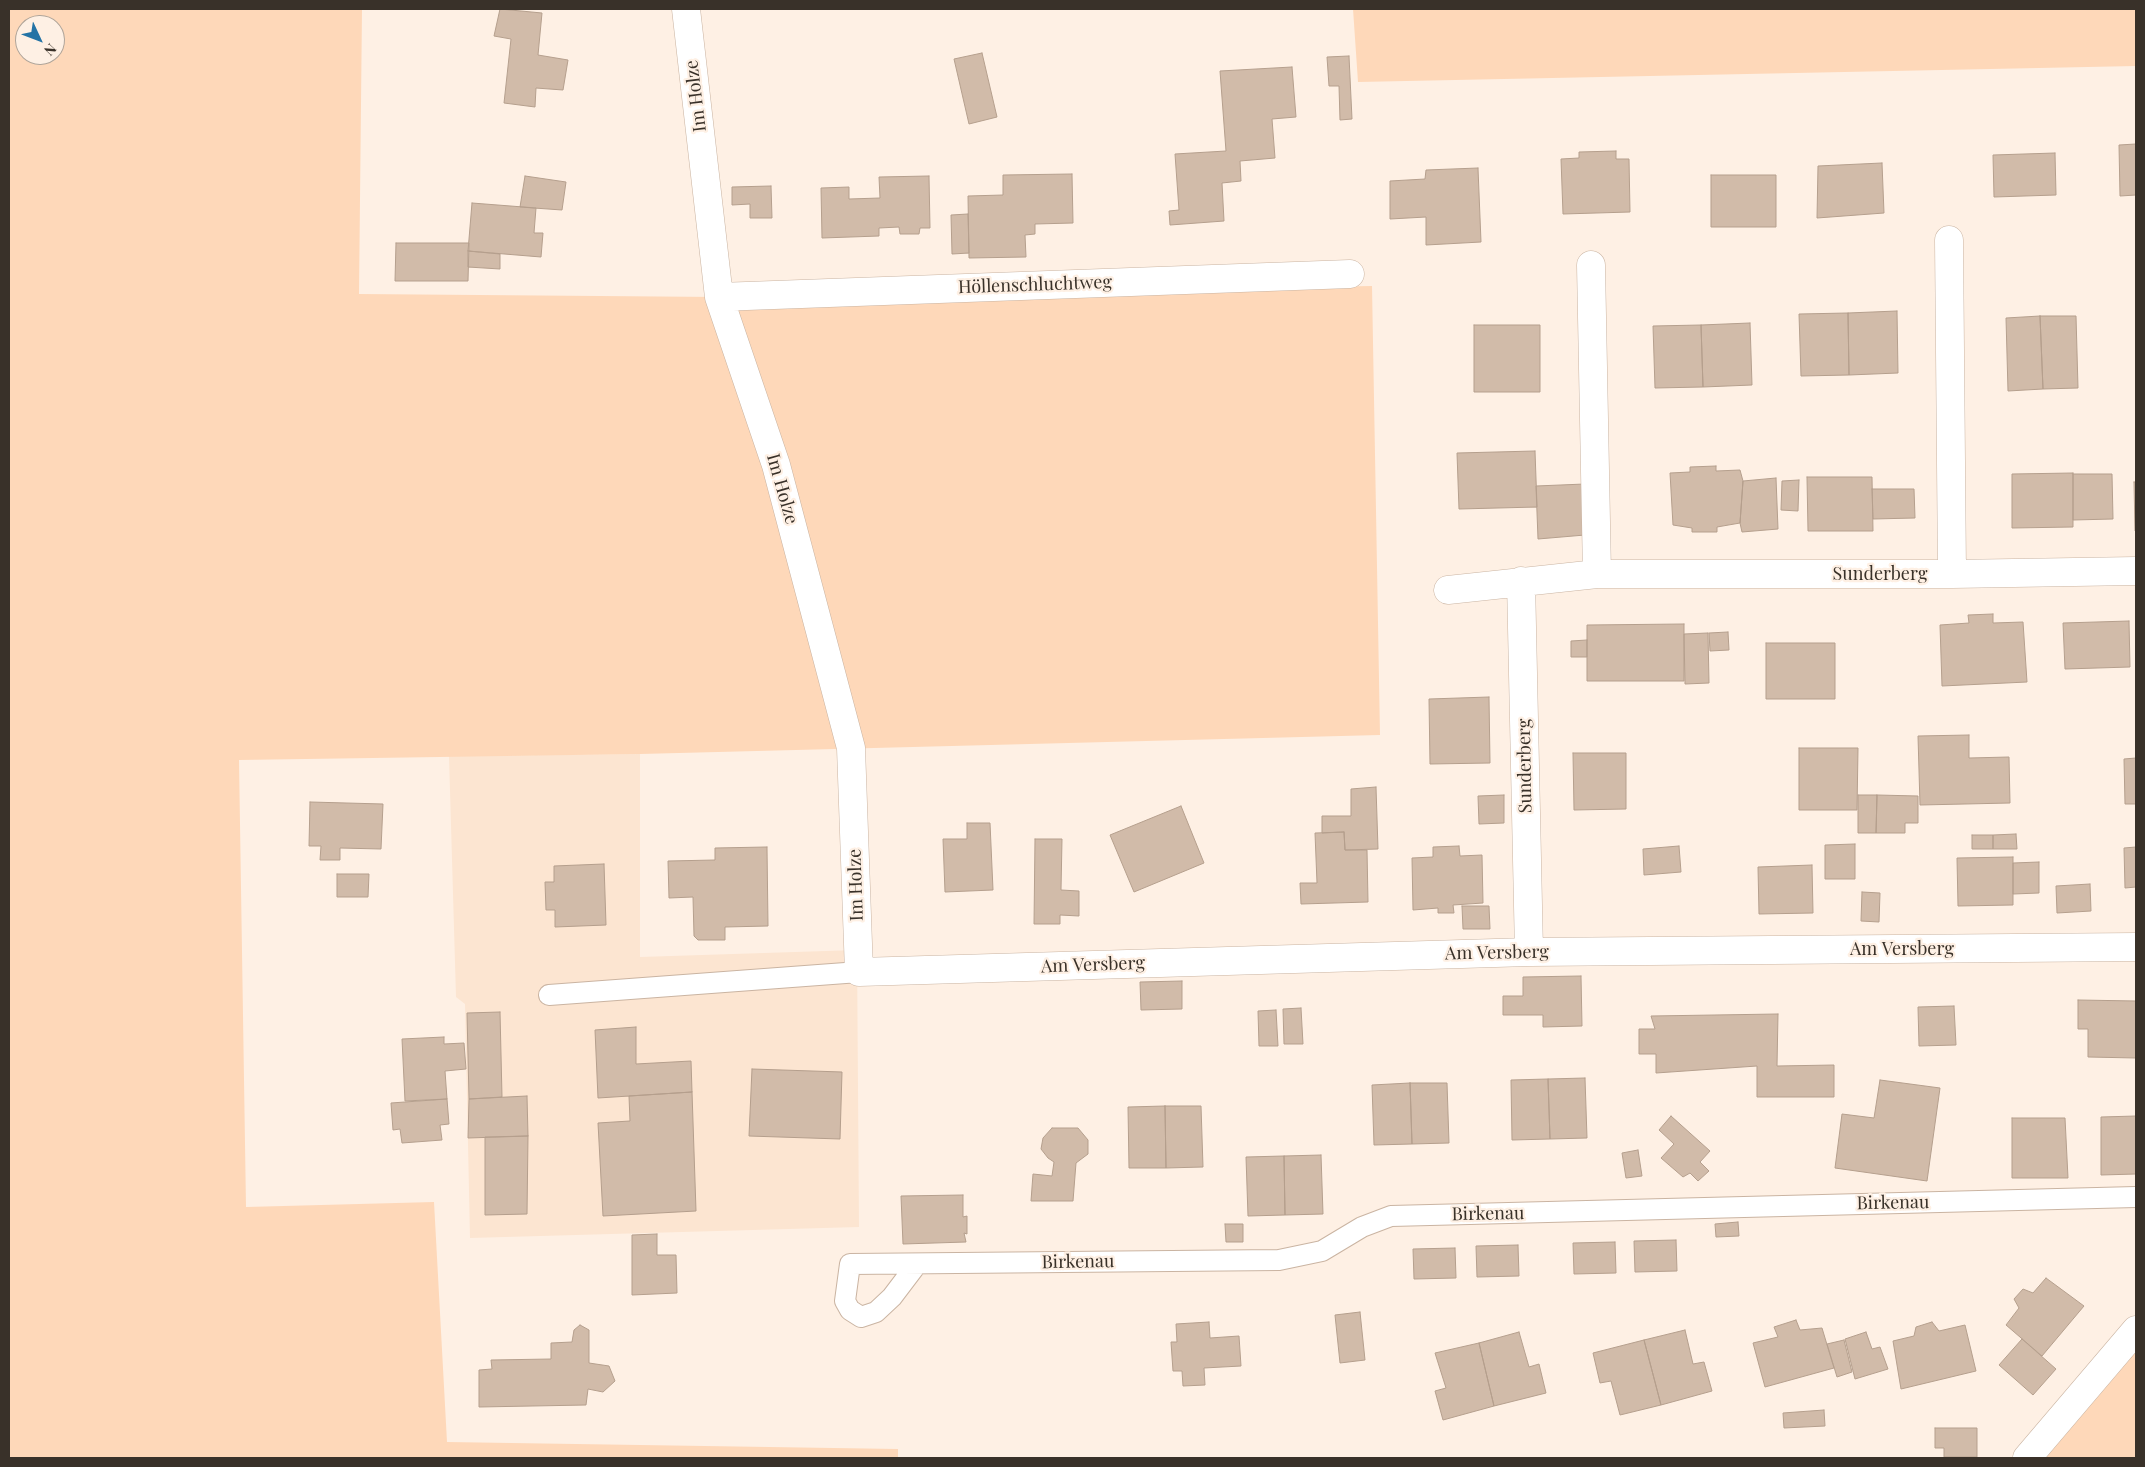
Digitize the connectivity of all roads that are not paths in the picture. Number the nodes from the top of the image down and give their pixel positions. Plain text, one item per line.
1 (686, 9) edge
2 (1949, 240) dead end
3 (1591, 265) dead end
4 (1350, 274) dead end
5 (719, 297) junction
6 (2136, 571) edge
7 (1597, 574) junction
8 (1952, 574) junction
9 (1521, 581) junction
10 (1448, 590) dead end
11 (2136, 947) edge
12 (1529, 952) junction
13 (859, 972) junction
14 (549, 995) dead end
15 (2136, 1197) edge
16 (917, 1264) junction
17 (2136, 1330) edge
18 (2027, 1458) edge

1 - 5 street, Im Holze
2 - 8 street, Sunderberg
3 - 7 street
4 - 5 street, Höllenschluchtweg
5 - 13 street, Im Holze
6 - 8 street, Sunderberg
7 - 8 street, Sunderberg
7 - 9 street, Sunderberg
9 - 10 street, Sunderberg
9 - 12 street, Sunderberg
11 - 12 street, Am Versberg
12 - 13 street, Am Versberg
13 - 14 lane
15 - 16 lane, Birkenau
16 - 16 lane, Birkenau
17 - 18 street

